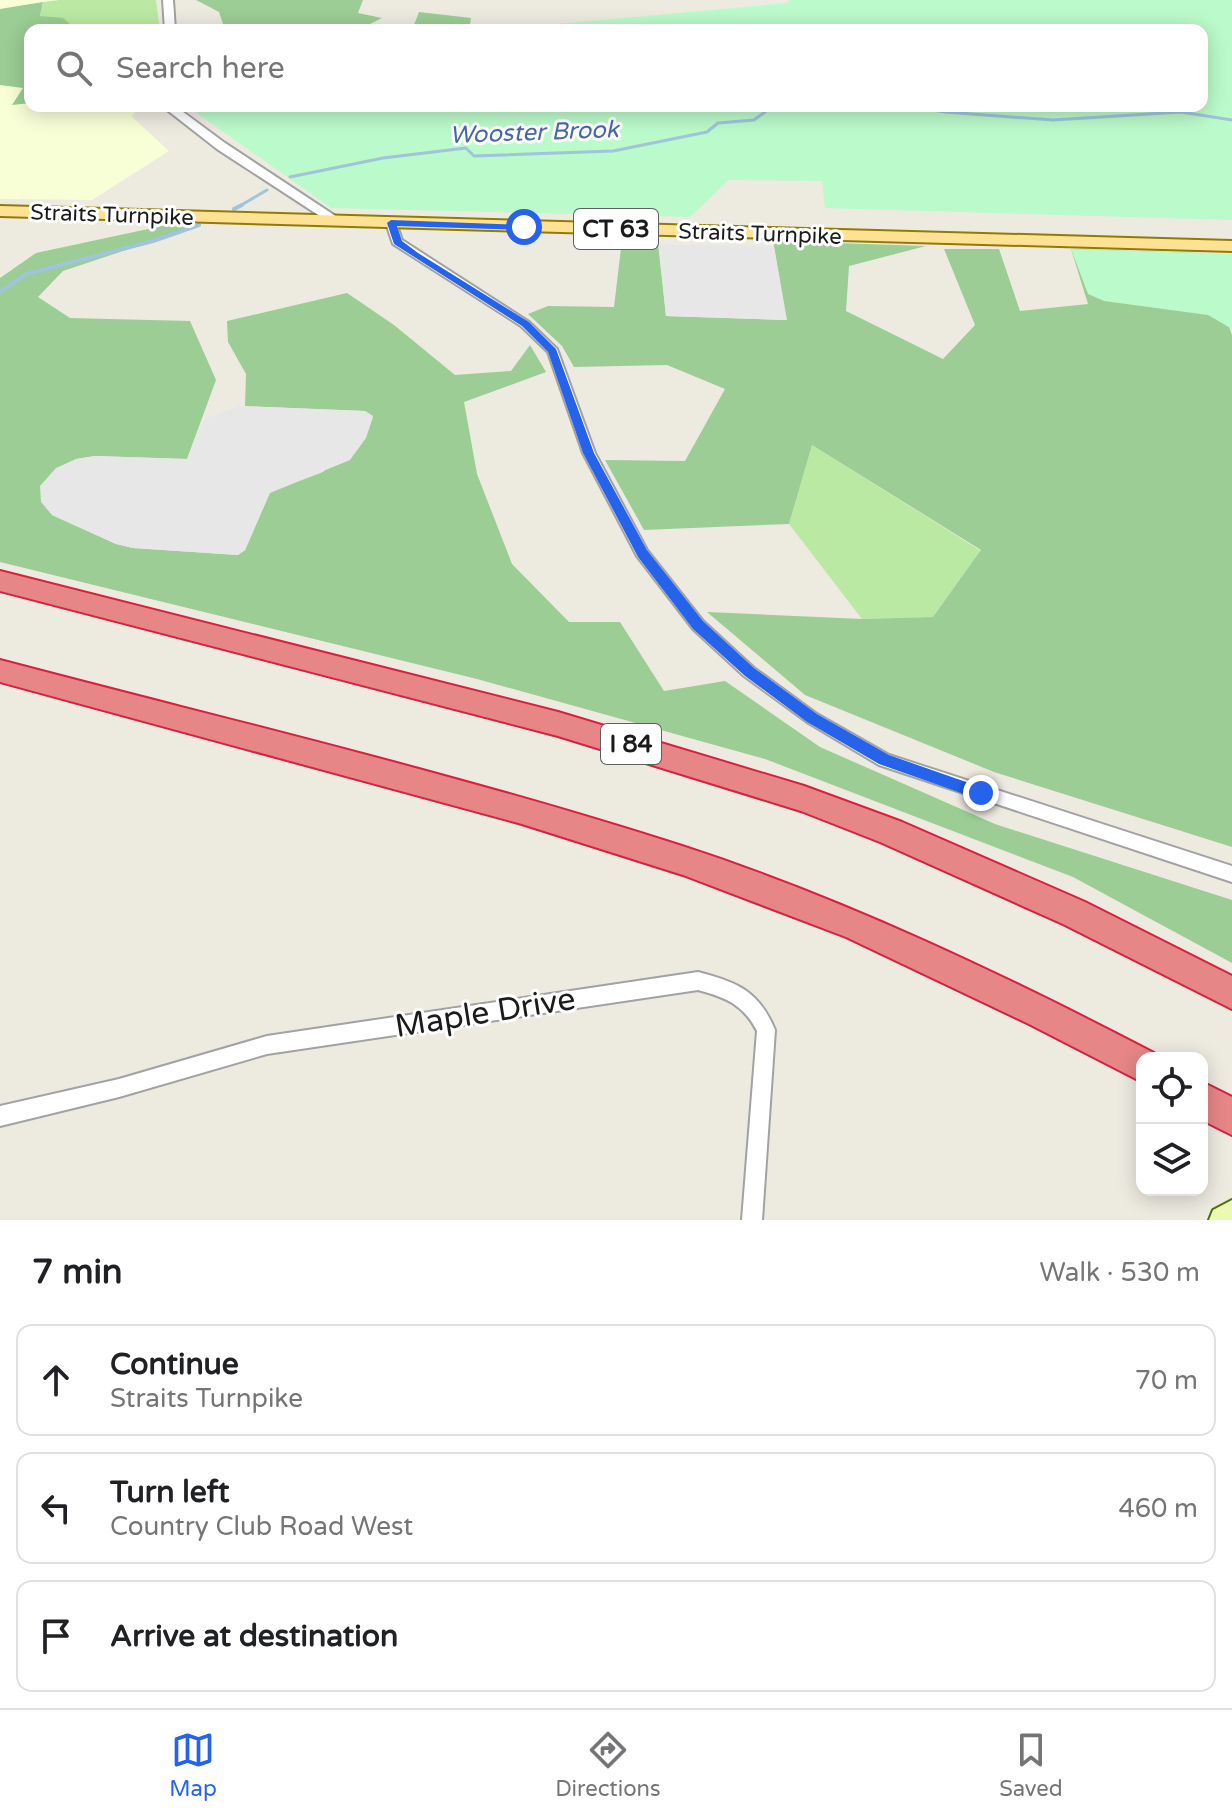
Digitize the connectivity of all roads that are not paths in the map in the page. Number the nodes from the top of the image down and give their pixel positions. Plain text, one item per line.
1 (168, 0) edge
2 (170, 24) edge
3 (176, 112) edge
4 (0, 211) edge
5 (334, 219) junction
6 (391, 223) junction
7 (1232, 246) edge
8 (0, 581) edge
9 (0, 671) edge
10 (1232, 874) edge
11 (1232, 993) edge
12 (1136, 1062) edge
13 (1208, 1103) edge
14 (0, 1116) edge
15 (1232, 1117) edge
16 (1232, 1214) edge
17 (752, 1220) edge
18 (1223, 1220) edge

1 - 2 street
3 - 5 street
4 - 5 main road, Straits Turnpike / CT 63
5 - 6 main road, Straits Turnpike / CT 63
6 - 7 main road, Straits Turnpike / CT 63
6 - 10 street
8 - 11 highway, I 84
9 - 12 highway
13 - 15 highway
14 - 17 street, Maple Drive
16 - 18 main road

